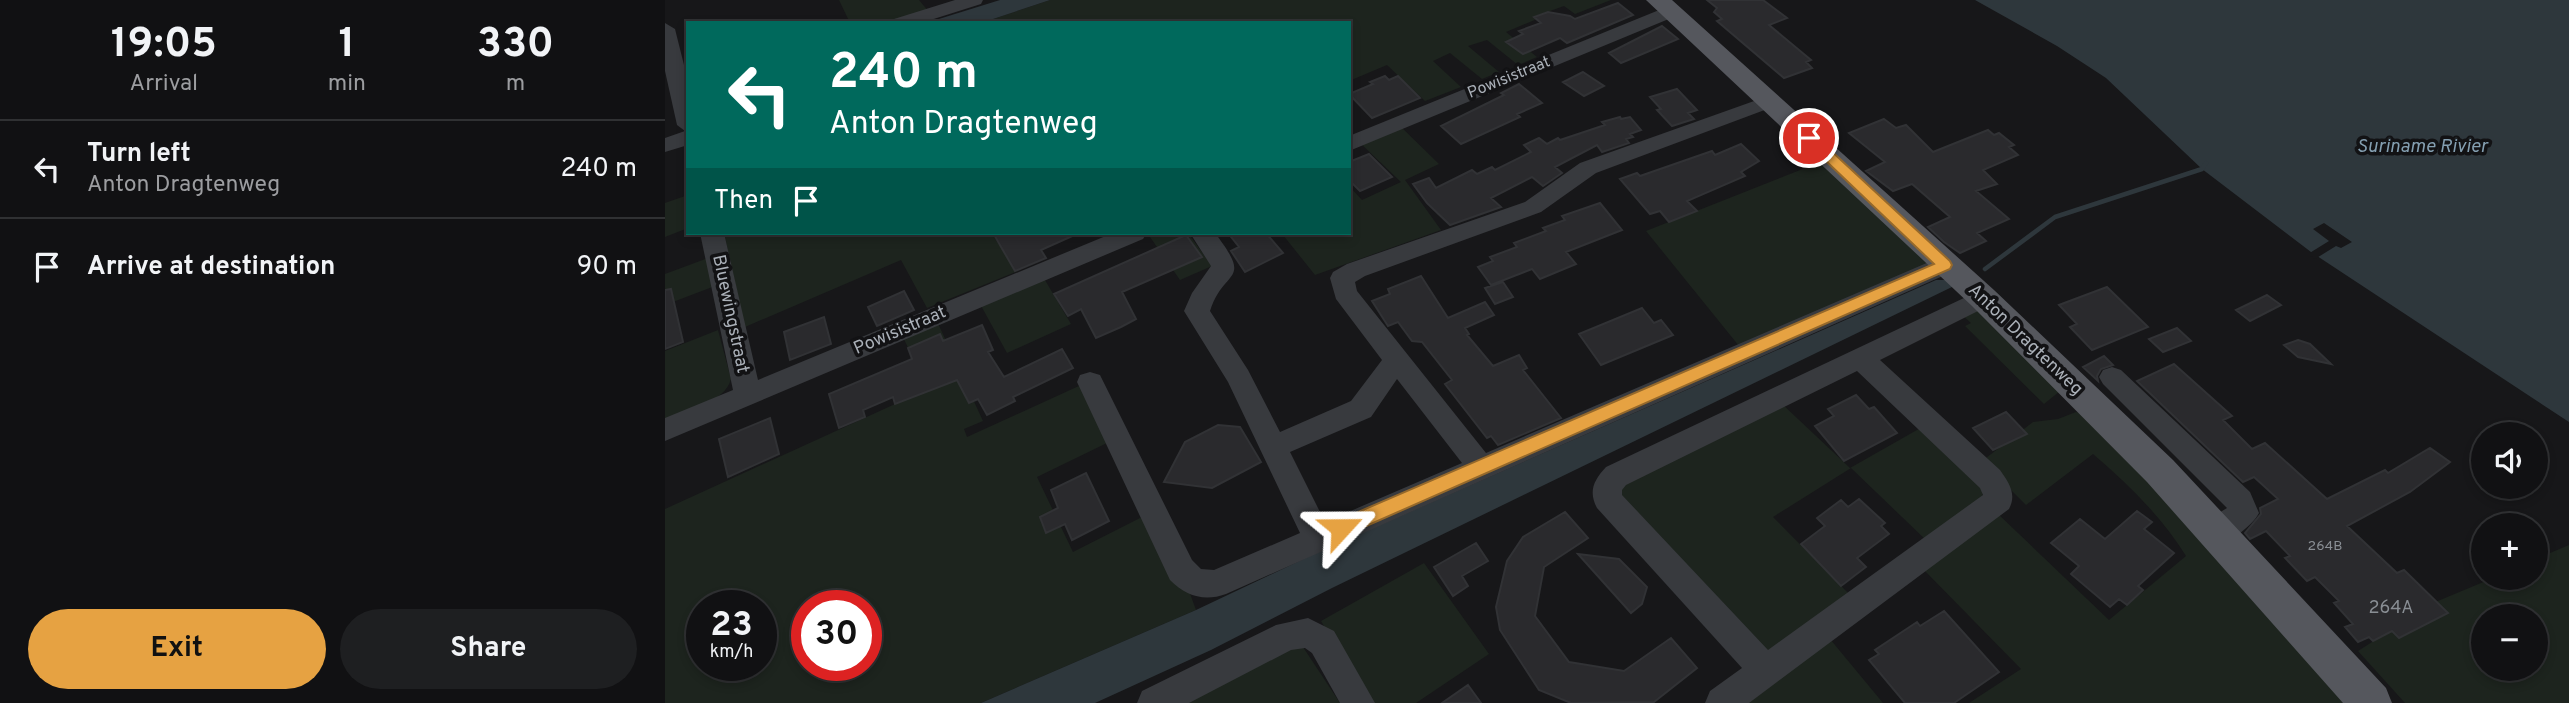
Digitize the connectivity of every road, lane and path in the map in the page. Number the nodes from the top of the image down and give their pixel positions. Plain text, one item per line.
1 (974, 0) edge
2 (1663, 6) edge
3 (907, 21) edge
4 (665, 29) edge
5 (678, 91) edge
6 (1771, 102) junction
7 (686, 118) edge
8 (686, 138) edge
9 (1351, 143) edge
10 (665, 145) edge
11 (712, 235) edge
12 (1130, 235) edge
13 (1203, 235) edge
14 (1945, 265) junction
15 (1983, 298) junction
16 (1860, 357) junction
17 (1397, 360) junction
18 (2112, 377) dead end
19 (1090, 382) dead end
20 (747, 395) junction
21 (665, 430) edge
22 (1273, 447) junction
23 (1481, 467) junction
24 (2215, 531) junction
25 (1318, 538) junction
26 (1766, 671) junction
27 (1154, 703) edge
28 (1358, 703) edge
29 (1722, 703) edge
30 (2371, 703) edge

1 - 3 street
2 - 6 main road, Anton Dragtenweg
2 - 9 street, Powisistraat
4 - 5 street
5 - 7 street
6 - 14 main road, Anton Dragtenweg
6 - 17 street
8 - 10 street
11 - 20 street, Bluewingstraat
12 - 20 street, Powisistraat
13 - 22 street
14 - 15 main road, Anton Dragtenweg
14 - 23 street
15 - 16 street
15 - 24 main road, Anton Dragtenweg
16 - 26 street
16 - 26 street
17 - 22 street
17 - 23 street
18 - 24 street
19 - 25 street
20 - 21 street, Powisistraat
22 - 25 street
23 - 25 street
24 - 30 main road, Anton Dragtenweg
26 - 29 street
27 - 28 street

